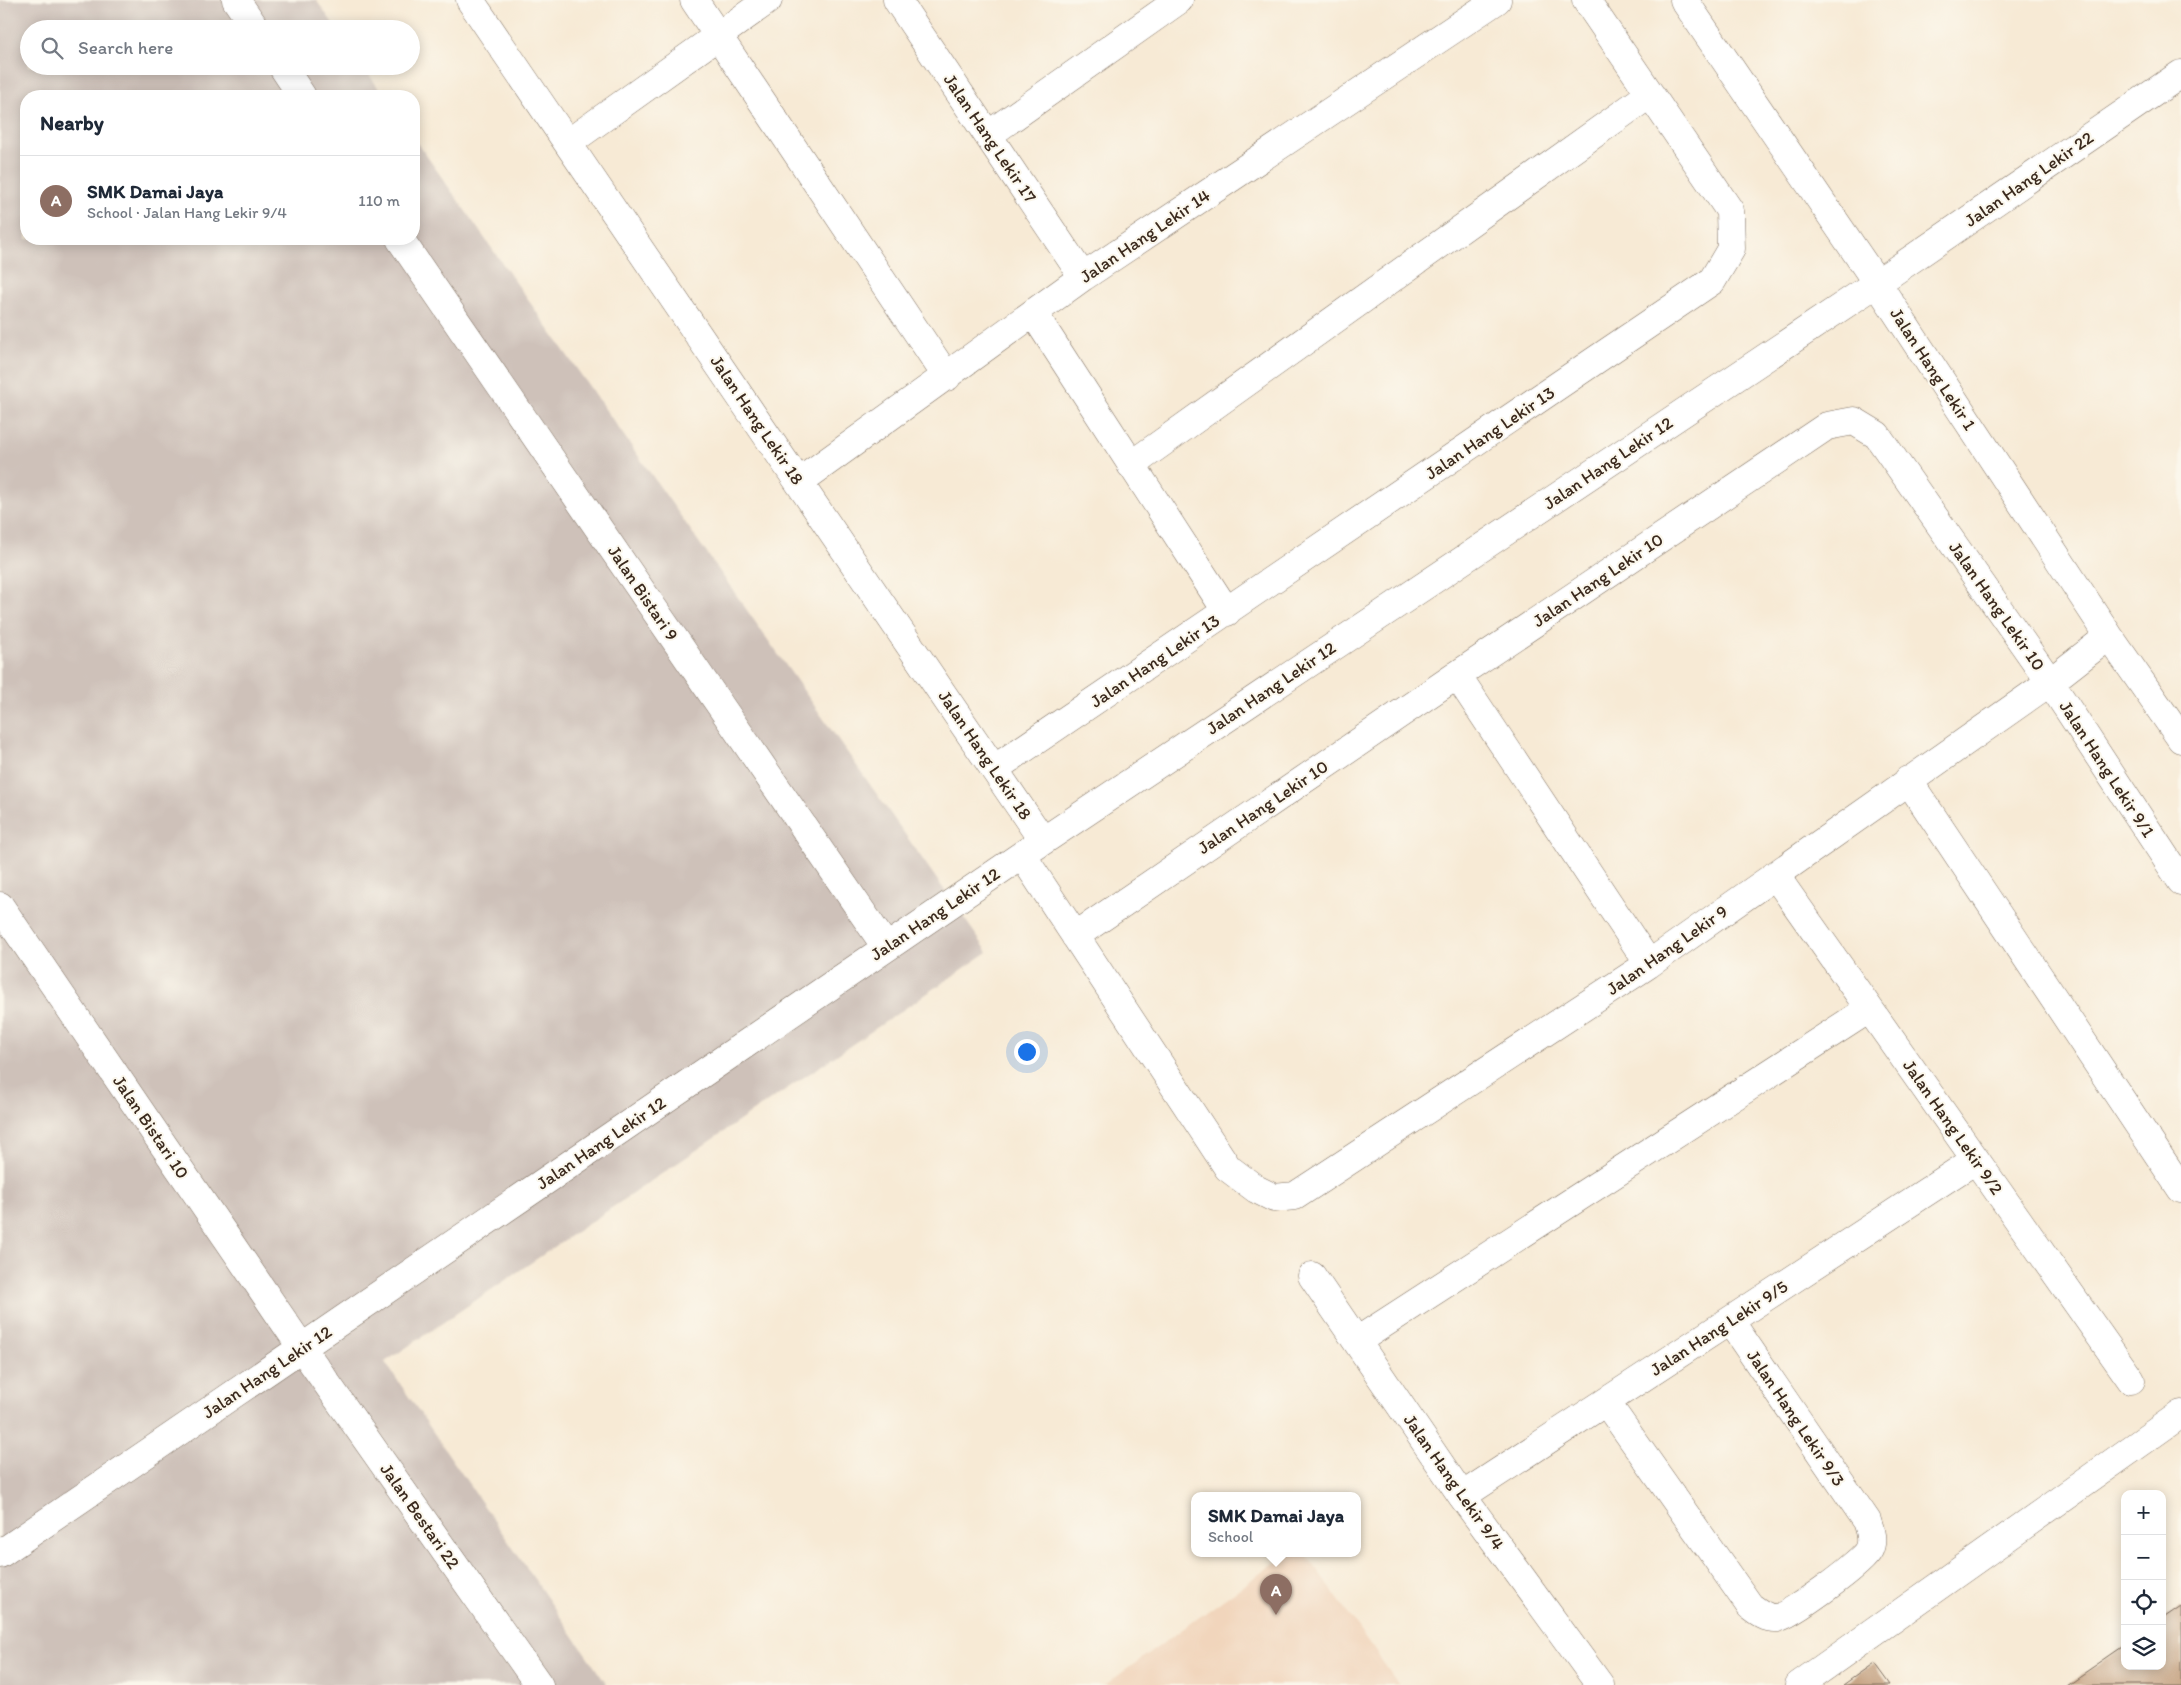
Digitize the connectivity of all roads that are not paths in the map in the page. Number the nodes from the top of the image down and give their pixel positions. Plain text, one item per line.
1 (236, 0) edge
2 (470, 0) edge
3 (694, 0) edge
4 (768, 0) edge
5 (1179, 0) edge
6 (1497, 0) edge
7 (1586, 0) edge
8 (1684, 0) edge
9 (904, 3) edge
10 (250, 20) edge
11 (718, 35) junction
12 (2181, 74) edge
13 (288, 75) edge
14 (298, 90) edge
15 (1650, 94) junction
16 (988, 135) junction
17 (568, 144) junction
18 (404, 245) edge
19 (1083, 277) junction
20 (1877, 283) junction
21 (1034, 314) junction
22 (947, 377) junction
23 (1131, 465) junction
24 (799, 482) junction
25 (1227, 612) junction
26 (2109, 636) junction
27 (1457, 675) junction
28 (2050, 682) junction
29 (2181, 739) edge
30 (994, 769) junction
31 (1908, 780) junction
32 (1032, 848) junction
33 (1775, 875) junction
34 (2181, 881) edge
35 (0, 906) edge
36 (1075, 936) junction
37 (886, 948) junction
38 (1649, 964) junction
39 (1869, 1009) junction
40 (1976, 1160) junction
41 (2181, 1189) edge
42 (1274, 1198) joint
43 (1312, 1276) dead end
44 (1730, 1321) junction
45 (1357, 1341) junction
46 (302, 1348) junction
47 (2131, 1380) dead end
48 (1606, 1402) junction
49 (2180, 1417) edge
50 (1462, 1496) junction
51 (0, 1554) edge
52 (539, 1685) edge
53 (1600, 1685) edge
54 (1799, 1685) edge

1 - 10 street
2 - 17 street, Jalan Hang Lekir 18
3 - 11 street
4 - 11 street
5 - 16 street
6 - 19 street, Jalan Hang Lekir 14
7 - 15 street, Jalan Hang Lekir 13
8 - 20 street, Jalan Hang Lekir 1
9 - 16 street, Jalan Hang Lekir 17
11 - 17 street
11 - 22 street
12 - 20 street, Jalan Hang Lekir 22
13 - 14 street
15 - 23 street
15 - 25 street, Jalan Hang Lekir 13
16 - 19 street, Jalan Hang Lekir 17
17 - 24 street, Jalan Hang Lekir 18
18 - 37 street, Jalan Bistari 9
19 - 21 street, Jalan Hang Lekir 14
20 - 26 street, Jalan Hang Lekir 1
20 - 32 street, Jalan Hang Lekir 12
21 - 22 street, Jalan Hang Lekir 14
21 - 23 street
22 - 24 street, Jalan Hang Lekir 14
23 - 25 street
24 - 30 street, Jalan Hang Lekir 18
25 - 30 street, Jalan Hang Lekir 13
26 - 28 street, Jalan Hang Lekir 9
26 - 29 street, Jalan Hang Lekir 1
27 - 28 street, Jalan Hang Lekir 10
27 - 36 street, Jalan Hang Lekir 10
27 - 38 street
28 - 31 street, Jalan Hang Lekir 9
28 - 34 street, Jalan Hang Lekir 9/1
30 - 32 street, Jalan Hang Lekir 18
31 - 33 street, Jalan Hang Lekir 9
31 - 41 street
32 - 36 street, Jalan Hang Lekir 18
32 - 37 street, Jalan Hang Lekir 12
33 - 38 street, Jalan Hang Lekir 9
33 - 39 street, Jalan Hang Lekir 9/2
35 - 46 street, Jalan Bistari 10
36 - 42 street, Jalan Hang Lekir 18
37 - 46 street, Jalan Hang Lekir 12
38 - 42 street, Jalan Hang Lekir 9
39 - 40 street, Jalan Hang Lekir 9/2
39 - 45 street
40 - 44 street, Jalan Hang Lekir 9/5
40 - 47 street, Jalan Hang Lekir 9/2
43 - 45 street, Jalan Hang Lekir 9/4
44 - 48 street, Jalan Hang Lekir 9/5
44 - 48 street, Jalan Hang Lekir 9/3
45 - 50 street, Jalan Hang Lekir 9/4
46 - 51 street, Jalan Hang Lekir 12
46 - 52 street, Jalan Bestari 22
48 - 50 street, Jalan Hang Lekir 9/5
49 - 54 street
50 - 53 street, Jalan Hang Lekir 9/4

